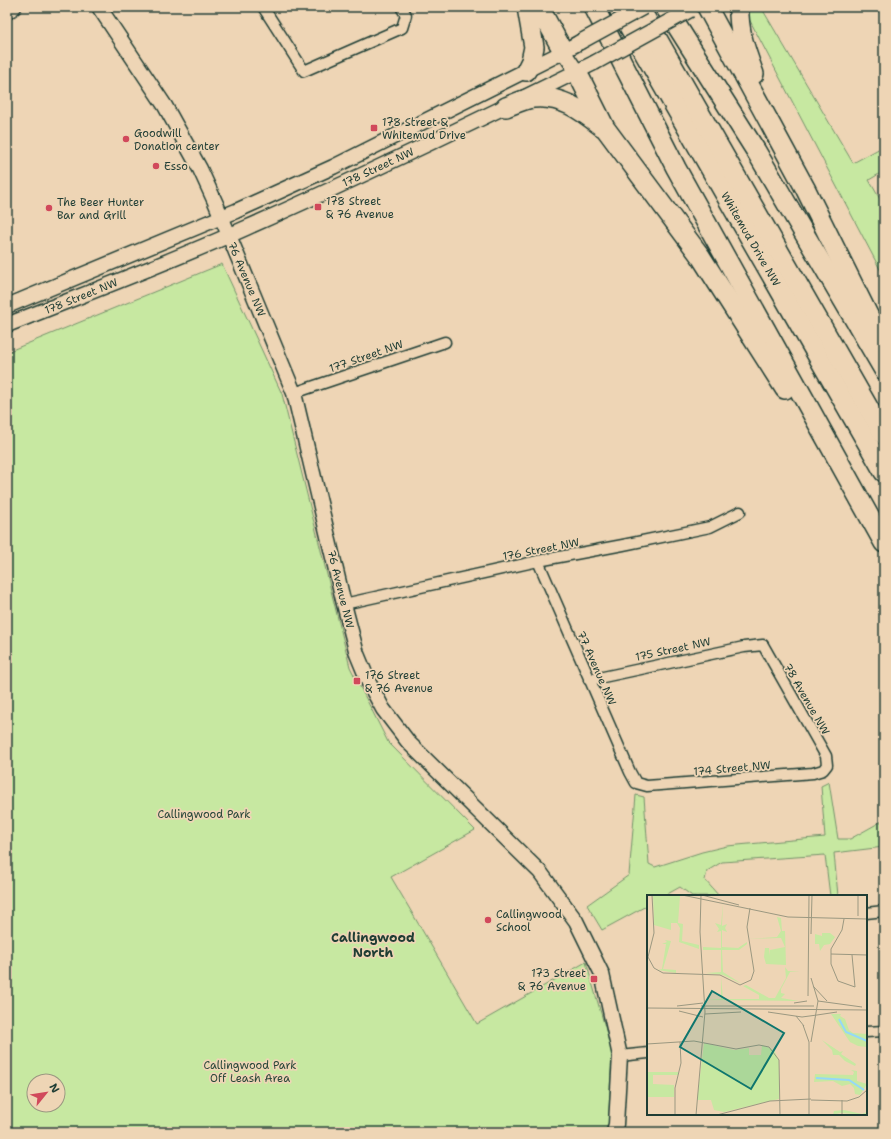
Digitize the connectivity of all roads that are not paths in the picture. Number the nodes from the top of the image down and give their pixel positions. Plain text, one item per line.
1 (14, 7) edge
2 (99, 7) edge
3 (263, 7) edge
4 (401, 7) edge
5 (527, 7) edge
6 (539, 7) edge
7 (594, 7) edge
8 (618, 7) edge
9 (639, 7) edge
10 (644, 7) edge
11 (665, 7) edge
12 (739, 7) edge
13 (697, 8) edge
14 (7, 12) edge
15 (563, 51) junction
16 (526, 71) junction
17 (577, 72) junction
18 (506, 107) junction
19 (605, 128) junction
20 (778, 137) junction
21 (221, 217) junction
22 (229, 235) junction
23 (7, 306) edge
24 (7, 325) edge
25 (445, 342) dead end
26 (884, 348) edge
27 (884, 370) edge
28 (294, 393) junction
29 (884, 435) edge
30 (884, 472) edge
31 (740, 512) dead end
32 (884, 544) edge
33 (538, 561) junction
34 (344, 604) junction
35 (763, 645) joint
36 (589, 680) junction
37 (827, 765) joint
38 (636, 783) joint
39 (884, 911) edge
40 (867, 913) edge
41 (884, 1030) edge
42 (867, 1032) edge
43 (647, 1053) edge
44 (620, 1056) junction
45 (614, 1132) edge

1 - 14 main road
2 - 21 main road, 76 Avenue NW
3 - 4 street
5 - 16 highway
6 - 15 highway
7 - 32 highway
8 - 30 highway, Whitemud Drive NW
9 - 29 highway, Whitemud Drive NW
10 - 15 main road, 178 Street NW, bridge
11 - 27 highway
12 - 20 highway
13 - 17 main road, 178 Street NW, bridge
13 - 20 highway
15 - 16 main road, 178 Street NW
15 - 17 main road
16 - 21 main road, 178 Street NW
17 - 18 main road, 178 Street NW
17 - 19 highway
18 - 19 highway
18 - 22 main road, 178 Street NW
19 - 32 highway
20 - 26 highway
21 - 22 main road, 76 Avenue NW
21 - 23 main road, 178 Street NW
22 - 24 main road, 178 Street NW
22 - 28 main road, 76 Avenue NW
25 - 28 street, 177 Street NW
28 - 34 main road, 76 Avenue NW
31 - 33 street, 176 Street NW
33 - 34 street, 176 Street NW
33 - 36 street, 77 Avenue NW
34 - 44 main road, 76 Avenue NW
35 - 36 street, 175 Street NW
35 - 37 street, 78 Avenue NW
36 - 38 street, 77 Avenue NW
37 - 38 street, 174 Street NW
39 - 40 street
41 - 42 street
43 - 44 street
44 - 45 main road, 76 Avenue NW

